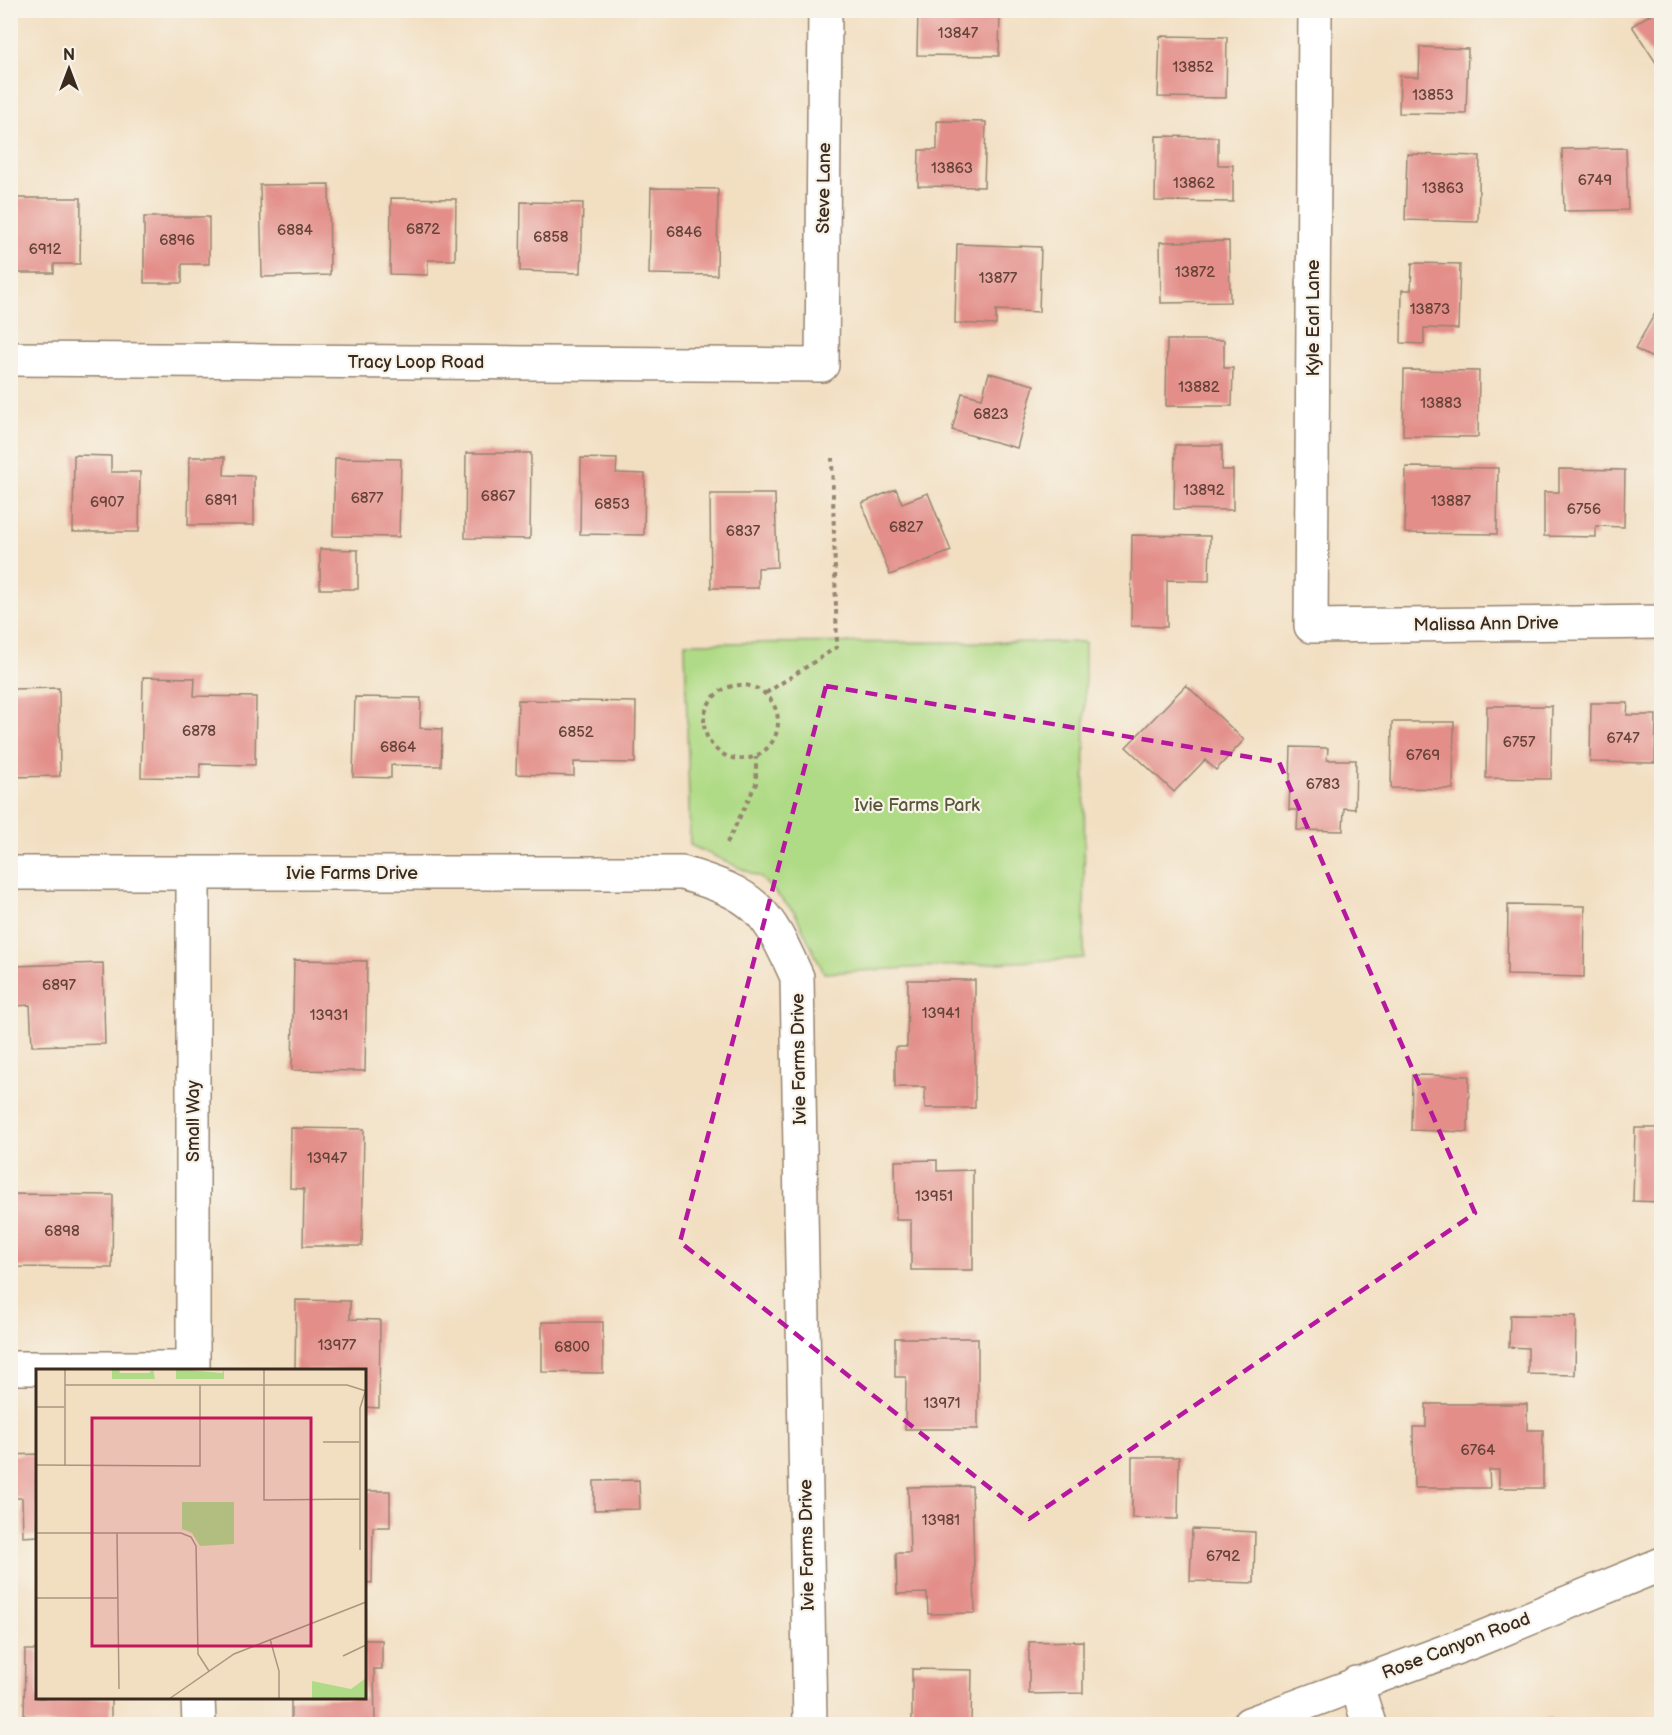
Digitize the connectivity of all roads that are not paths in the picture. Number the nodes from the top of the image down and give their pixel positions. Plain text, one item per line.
1 (825, 10) edge
2 (1315, 10) edge
3 (10, 359) edge
4 (822, 365) joint
5 (1662, 622) edge
6 (1311, 626) joint
7 (10, 873) edge
8 (193, 873) junction
9 (10, 1368) edge
10 (193, 1369) edge
11 (1662, 1564) edge
12 (1356, 1683) junction
13 (198, 1699) edge
14 (199, 1725) edge
15 (810, 1725) edge
16 (1249, 1725) edge
17 (1369, 1725) edge

1 - 4 street, Steve Lane
2 - 6 street, Kyle Earl Lane
3 - 4 street, Tracy Loop Road
5 - 6 street, Malissa Ann Drive
7 - 8 street, Ivie Farms Drive
8 - 10 street, Small Way
8 - 15 street, Ivie Farms Drive
9 - 10 street
11 - 12 street, Rose Canyon Road
12 - 16 street, Rose Canyon Road
12 - 17 street
13 - 14 street

